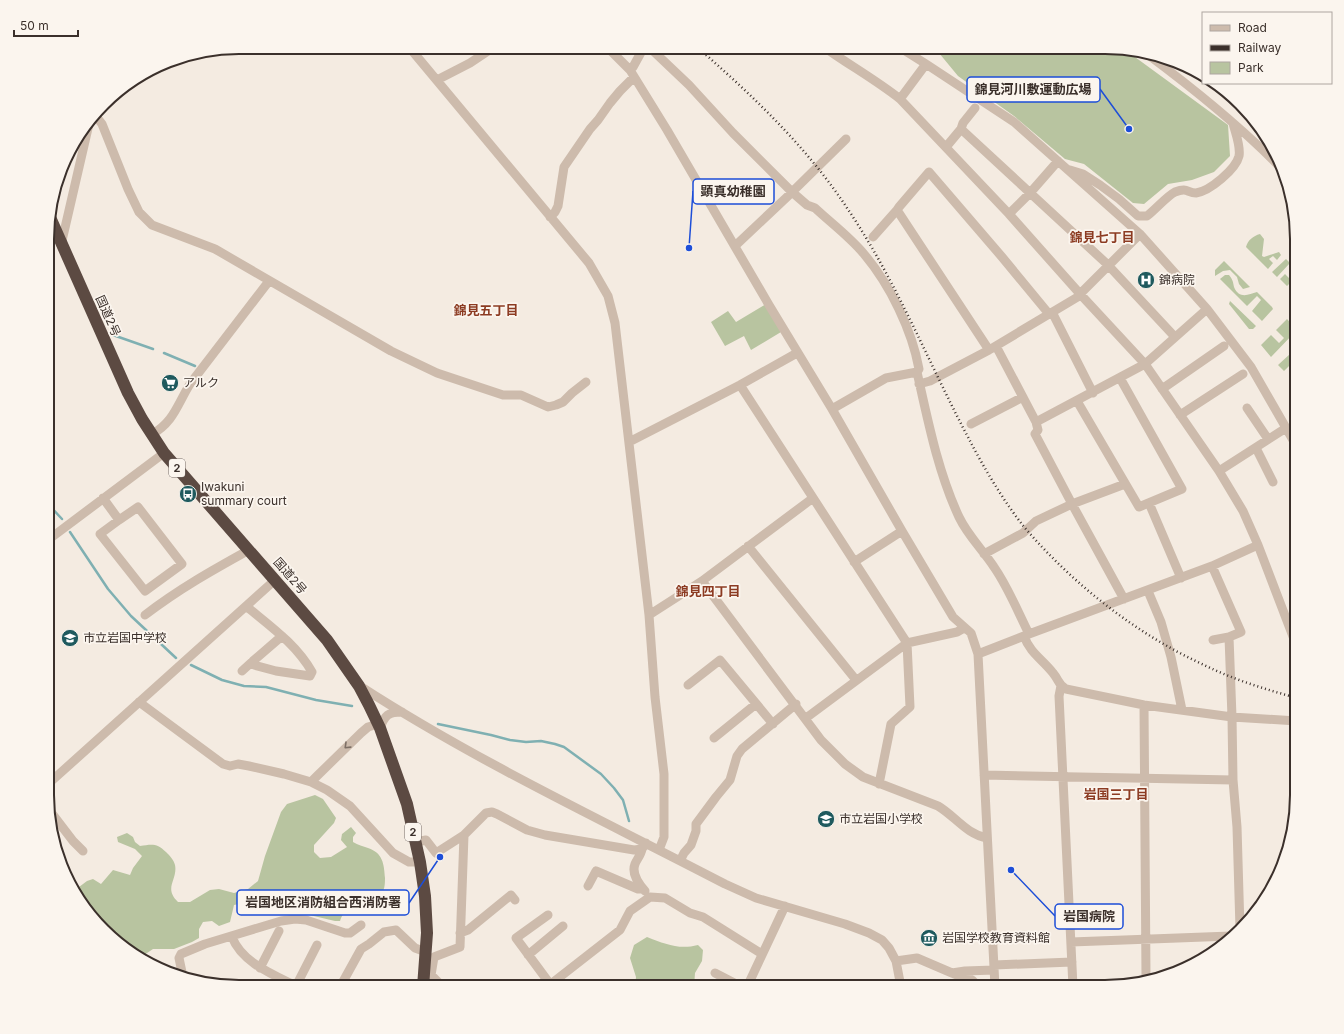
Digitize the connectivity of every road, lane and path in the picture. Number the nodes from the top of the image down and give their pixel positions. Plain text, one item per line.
1 (415, 54) edge
2 (483, 54) edge
3 (613, 54) edge
4 (640, 54) edge
5 (656, 54) edge
6 (834, 54) edge
7 (910, 54) edge
8 (1157, 62) edge
9 (926, 64) junction
10 (632, 74) junction
11 (437, 80) junction
12 (900, 98) junction
13 (975, 108) dead end
14 (98, 119) edge
15 (1233, 123) junction
16 (961, 129) junction
17 (87, 133) edge
18 (846, 139) dead end
19 (946, 147) junction
20 (1271, 157) edge
21 (1058, 161) junction
22 (1067, 169) junction
23 (792, 192) junction
24 (1030, 193) junction
25 (898, 210) junction
26 (1009, 214) junction
27 (550, 217) junction
28 (54, 227) edge
29 (1140, 234) junction
30 (873, 237) dead end
31 (62, 245) junction
32 (735, 246) junction
33 (1108, 265) junction
34 (269, 281) junction
35 (1080, 295) junction
36 (1208, 309) junction
37 (1051, 313) junction
38 (1175, 337) junction
39 (1224, 346) dead end
40 (992, 348) junction
41 (797, 353) junction
42 (1145, 364) junction
43 (917, 372) junction
44 (1243, 374) dead end
45 (1120, 378) junction
46 (586, 382) dead end
47 (920, 384) junction
48 (740, 385) junction
49 (1162, 389) junction
50 (1093, 393) junction
51 (1023, 397) junction
52 (1078, 401) junction
53 (1247, 408) dead end
54 (832, 409) junction
55 (1180, 415) junction
56 (1036, 422) junction
57 (971, 424) dead end
58 (1286, 428) junction
59 (151, 435) junction
60 (1290, 435) edge
61 (1268, 439) junction
62 (629, 442) junction
63 (1256, 448) junction
64 (164, 453) junction
65 (1219, 472) junction
66 (1273, 482) dead end
67 (1126, 484) junction
68 (103, 498) junction
69 (812, 498) junction
70 (1149, 503) junction
71 (1072, 504) junction
72 (119, 520) junction
73 (902, 532) junction
74 (54, 535) edge
75 (1258, 544) junction
76 (748, 546) junction
77 (249, 550) junction
78 (984, 554) junction
79 (854, 562) junction
80 (1212, 566) junction
81 (1181, 578) junction
82 (275, 580) junction
83 (702, 581) junction
84 (1148, 591) junction
85 (1124, 599) junction
86 (246, 606) junction
87 (145, 615) dead end
88 (649, 615) junction
89 (964, 628) junction
90 (1290, 628) edge
91 (1026, 635) junction
92 (282, 636) junction
93 (1229, 637) junction
94 (1213, 640) dead end
95 (906, 643) junction
96 (978, 654) junction
97 (253, 661) junction
98 (242, 671) dead end
99 (856, 680) junction
100 (688, 684) dead end
101 (359, 686) junction
102 (1061, 686) junction
103 (139, 702) junction
104 (756, 704) junction
105 (796, 704) junction
106 (1144, 705) junction
107 (1182, 710) junction
108 (402, 712) junction
109 (1232, 717) junction
110 (806, 718) junction
111 (1290, 721) edge
112 (773, 724) junction
113 (379, 726) junction
114 (714, 738) dead end
115 (984, 774) junction
116 (1062, 776) junction
117 (1144, 778) junction
118 (54, 780) edge
119 (1233, 780) junction
120 (311, 782) junction
121 (879, 784) junction
122 (56, 819) edge
123 (464, 835) junction
124 (987, 838) junction
125 (416, 842) junction
126 (644, 846) junction
127 (659, 850) junction
128 (83, 851) dead end
129 (680, 861) junction
130 (420, 862) junction
131 (588, 886) dead end
132 (643, 889) junction
133 (650, 897) junction
134 (515, 900) dead end
135 (785, 906) junction
136 (548, 915) dead end
137 (1240, 922) edge
138 (361, 925) dead end
139 (563, 926) dead end
140 (279, 931) dead end
141 (460, 933) junction
142 (232, 936) junction
143 (1224, 936) edge
144 (1146, 940) junction
145 (1071, 942) junction
146 (317, 945) dead end
147 (426, 952) junction
148 (762, 954) junction
149 (528, 955) junction
150 (896, 961) junction
151 (1072, 962) junction
152 (260, 968) junction
153 (994, 968) junction
154 (183, 971) edge
155 (715, 973) dead end
156 (952, 973) junction
157 (427, 974) junction
158 (1146, 975) edge
159 (285, 980) edge
160 (300, 980) edge
161 (344, 980) edge
162 (425, 980) edge
163 (434, 980) edge
164 (545, 980) edge
165 (557, 980) edge
166 (728, 980) edge
167 (750, 980) edge
168 (900, 980) edge
169 (972, 980) edge
170 (995, 980) edge
171 (1073, 980) edge

1 - 11 street
2 - 11 street
3 - 10 street
4 - 10 street
5 - 23 street
6 - 12 street
7 - 9 street
8 - 15 street
9 - 12 street
9 - 21 street
10 - 27 street
10 - 32 street
11 - 27 street
12 - 19 street
13 - 16 street
14 - 34 street
15 - 20 street
15 - 22 street
16 - 19 street
16 - 24 street
17 - 31 street
18 - 23 street
19 - 26 street
21 - 22 street
21 - 24 street
22 - 29 street
23 - 32 street
23 - 43 street
24 - 26 street
24 - 33 street
25 - 30 street
25 - 37 street
25 - 40 street
26 - 35 street
27 - 62 street
28 - 31 highway, 国道2号 / 2
29 - 33 street
29 - 36 street
31 - 59 highway, 国道2号 / 2
32 - 41 street
33 - 35 street
33 - 38 street
34 - 46 street
34 - 59 street
35 - 37 street
35 - 42 street
36 - 38 street
36 - 58 street
37 - 40 street
37 - 50 street
38 - 42 street
39 - 49 street
40 - 47 street
40 - 51 street
41 - 48 street
41 - 54 street
42 - 45 street
42 - 49 street
43 - 47 street
43 - 54 street
44 - 55 street
45 - 50 street
45 - 70 street
47 - 78 street
48 - 62 street
48 - 69 street
49 - 55 street
50 - 52 street
51 - 56 street
51 - 57 street
52 - 56 street
52 - 67 street
53 - 61 street
54 - 73 street
55 - 65 street
56 - 71 street
58 - 60 street
58 - 61 street
59 - 64 highway, 国道2号 / 2
61 - 63 street
62 - 88 street
63 - 65 street
63 - 66 street
64 - 68 street
64 - 77 highway, 国道2号 / 2
65 - 75 street
67 - 70 street
67 - 71 street
68 - 72 street
68 - 74 street
69 - 76 street
69 - 79 street
70 - 81 street
71 - 78 street
71 - 85 street
72 - 72 street
73 - 79 street
73 - 89 street
75 - 80 street
75 - 90 street
76 - 83 street
76 - 99 street
77 - 82 highway, 国道2号 / 2
77 - 87 street
78 - 91 street
79 - 95 street
80 - 81 street
80 - 93 street
81 - 84 street
82 - 86 street
82 - 101 highway, 国道2号 / 2
83 - 88 street
83 - 105 street
84 - 85 street
84 - 107 street
85 - 91 street
86 - 92 street
86 - 103 street
88 - 127 street
89 - 95 street
89 - 96 street
91 - 96 street
91 - 102 street
92 - 97 street
92 - 97 street
93 - 94 street
93 - 109 street
95 - 99 street
95 - 121 street
96 - 115 street
97 - 98 street
99 - 110 street
100 - 104 street
101 - 108 street
101 - 113 highway, 国道2号 / 2
102 - 106 street
102 - 116 street
103 - 118 street
103 - 120 street
104 - 112 street
104 - 114 street
105 - 110 street
105 - 112 street
106 - 107 street
106 - 117 street
107 - 109 street
108 - 113 street
108 - 126 street
109 - 111 street
109 - 119 street
110 - 121 street
112 - 129 street
113 -> 120 street
113 - 125 highway, 国道2号 / 2
115 - 116 street
115 - 124 street
116 - 117 street
116 - 145 street
117 - 119 street
117 - 144 street
119 - 137 street
120 - 130 street
121 - 124 street
122 - 128 street
123 - 125 street
123 - 126 street
123 - 141 street
124 - 153 street
125 - 130 highway, 国道2号 / 2
126 - 127 street
126 - 132 street
127 - 129 street
129 - 135 street
130 - 147 highway, 国道2号 / 2
131 - 132 street
132 - 133 street
133 - 148 street
133 - 165 street
134 - 141 street
135 - 148 street
135 - 150 street
136 - 149 street
138 - 142 street
139 - 149 street
140 - 152 street
141 - 157 street
142 - 152 street
142 - 154 street
143 - 144 street
144 - 145 street
144 - 158 street
145 - 151 street
146 - 160 street
147 - 157 highway, 国道2号 / 2
147 - 161 street
148 - 167 street
149 - 164 street
150 - 156 street
150 - 168 street
151 - 153 street
151 - 171 street
152 - 159 street
153 - 156 street
153 - 170 street
155 - 166 street
156 - 169 street
157 - 162 highway, 国道2号 / 2
157 - 163 street

